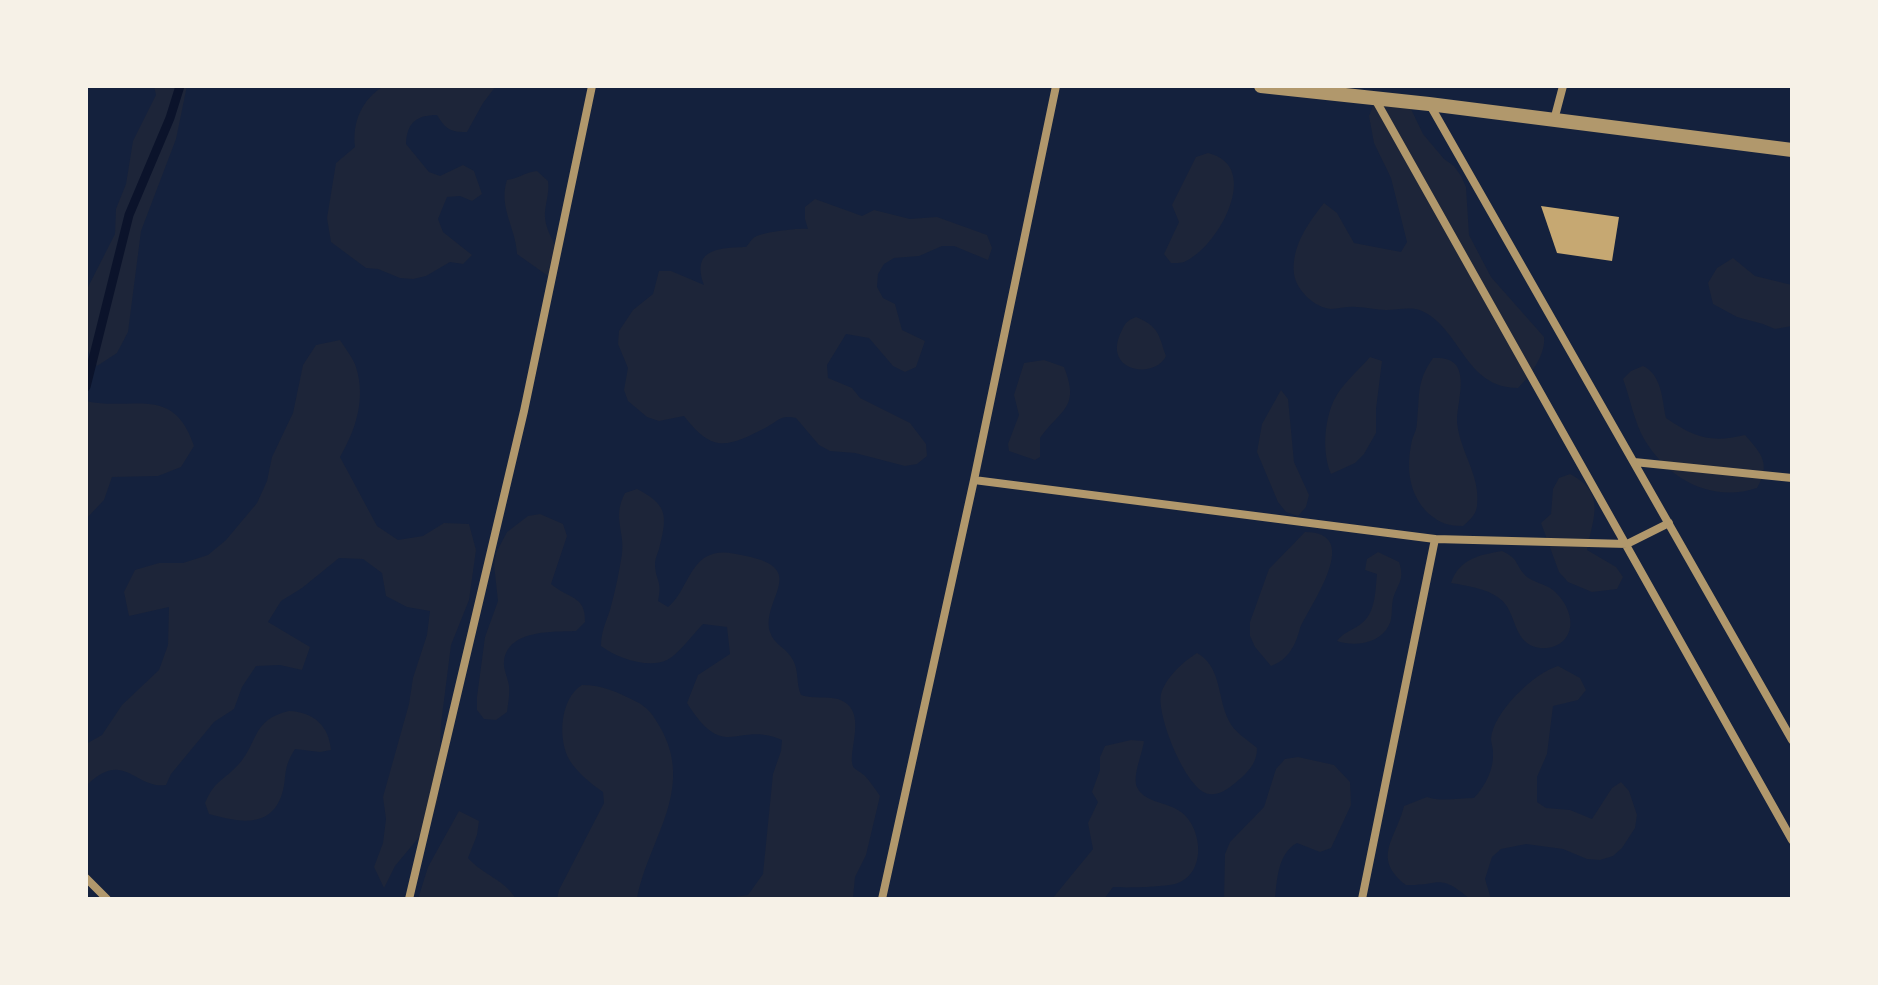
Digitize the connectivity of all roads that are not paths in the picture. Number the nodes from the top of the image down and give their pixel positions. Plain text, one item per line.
1 (592, 86) edge
2 (1056, 86) edge
3 (1261, 86) edge
4 (1563, 86) edge
5 (1374, 98) junction
6 (1429, 104) junction
7 (1554, 120) junction
8 (1792, 150) edge
9 (1634, 462) junction
10 (1792, 478) edge
11 (974, 480) junction
12 (1669, 523) junction
13 (1435, 539) junction
14 (1627, 544) junction
15 (1792, 740) edge
16 (1792, 840) edge
17 (86, 878) edge
18 (107, 899) edge
19 (409, 899) edge
20 (882, 899) edge
21 (1362, 899) edge

1 - 19 street
2 - 11 street
3 - 5 street
4 - 7 street
5 - 6 street
5 - 14 street
6 - 7 street
6 - 9 street
7 - 8 street
9 - 10 street
9 - 12 street
11 - 13 street
11 - 20 street
12 - 14 street
12 - 15 street
13 - 14 street
13 - 21 street
14 - 16 street
17 - 18 street

